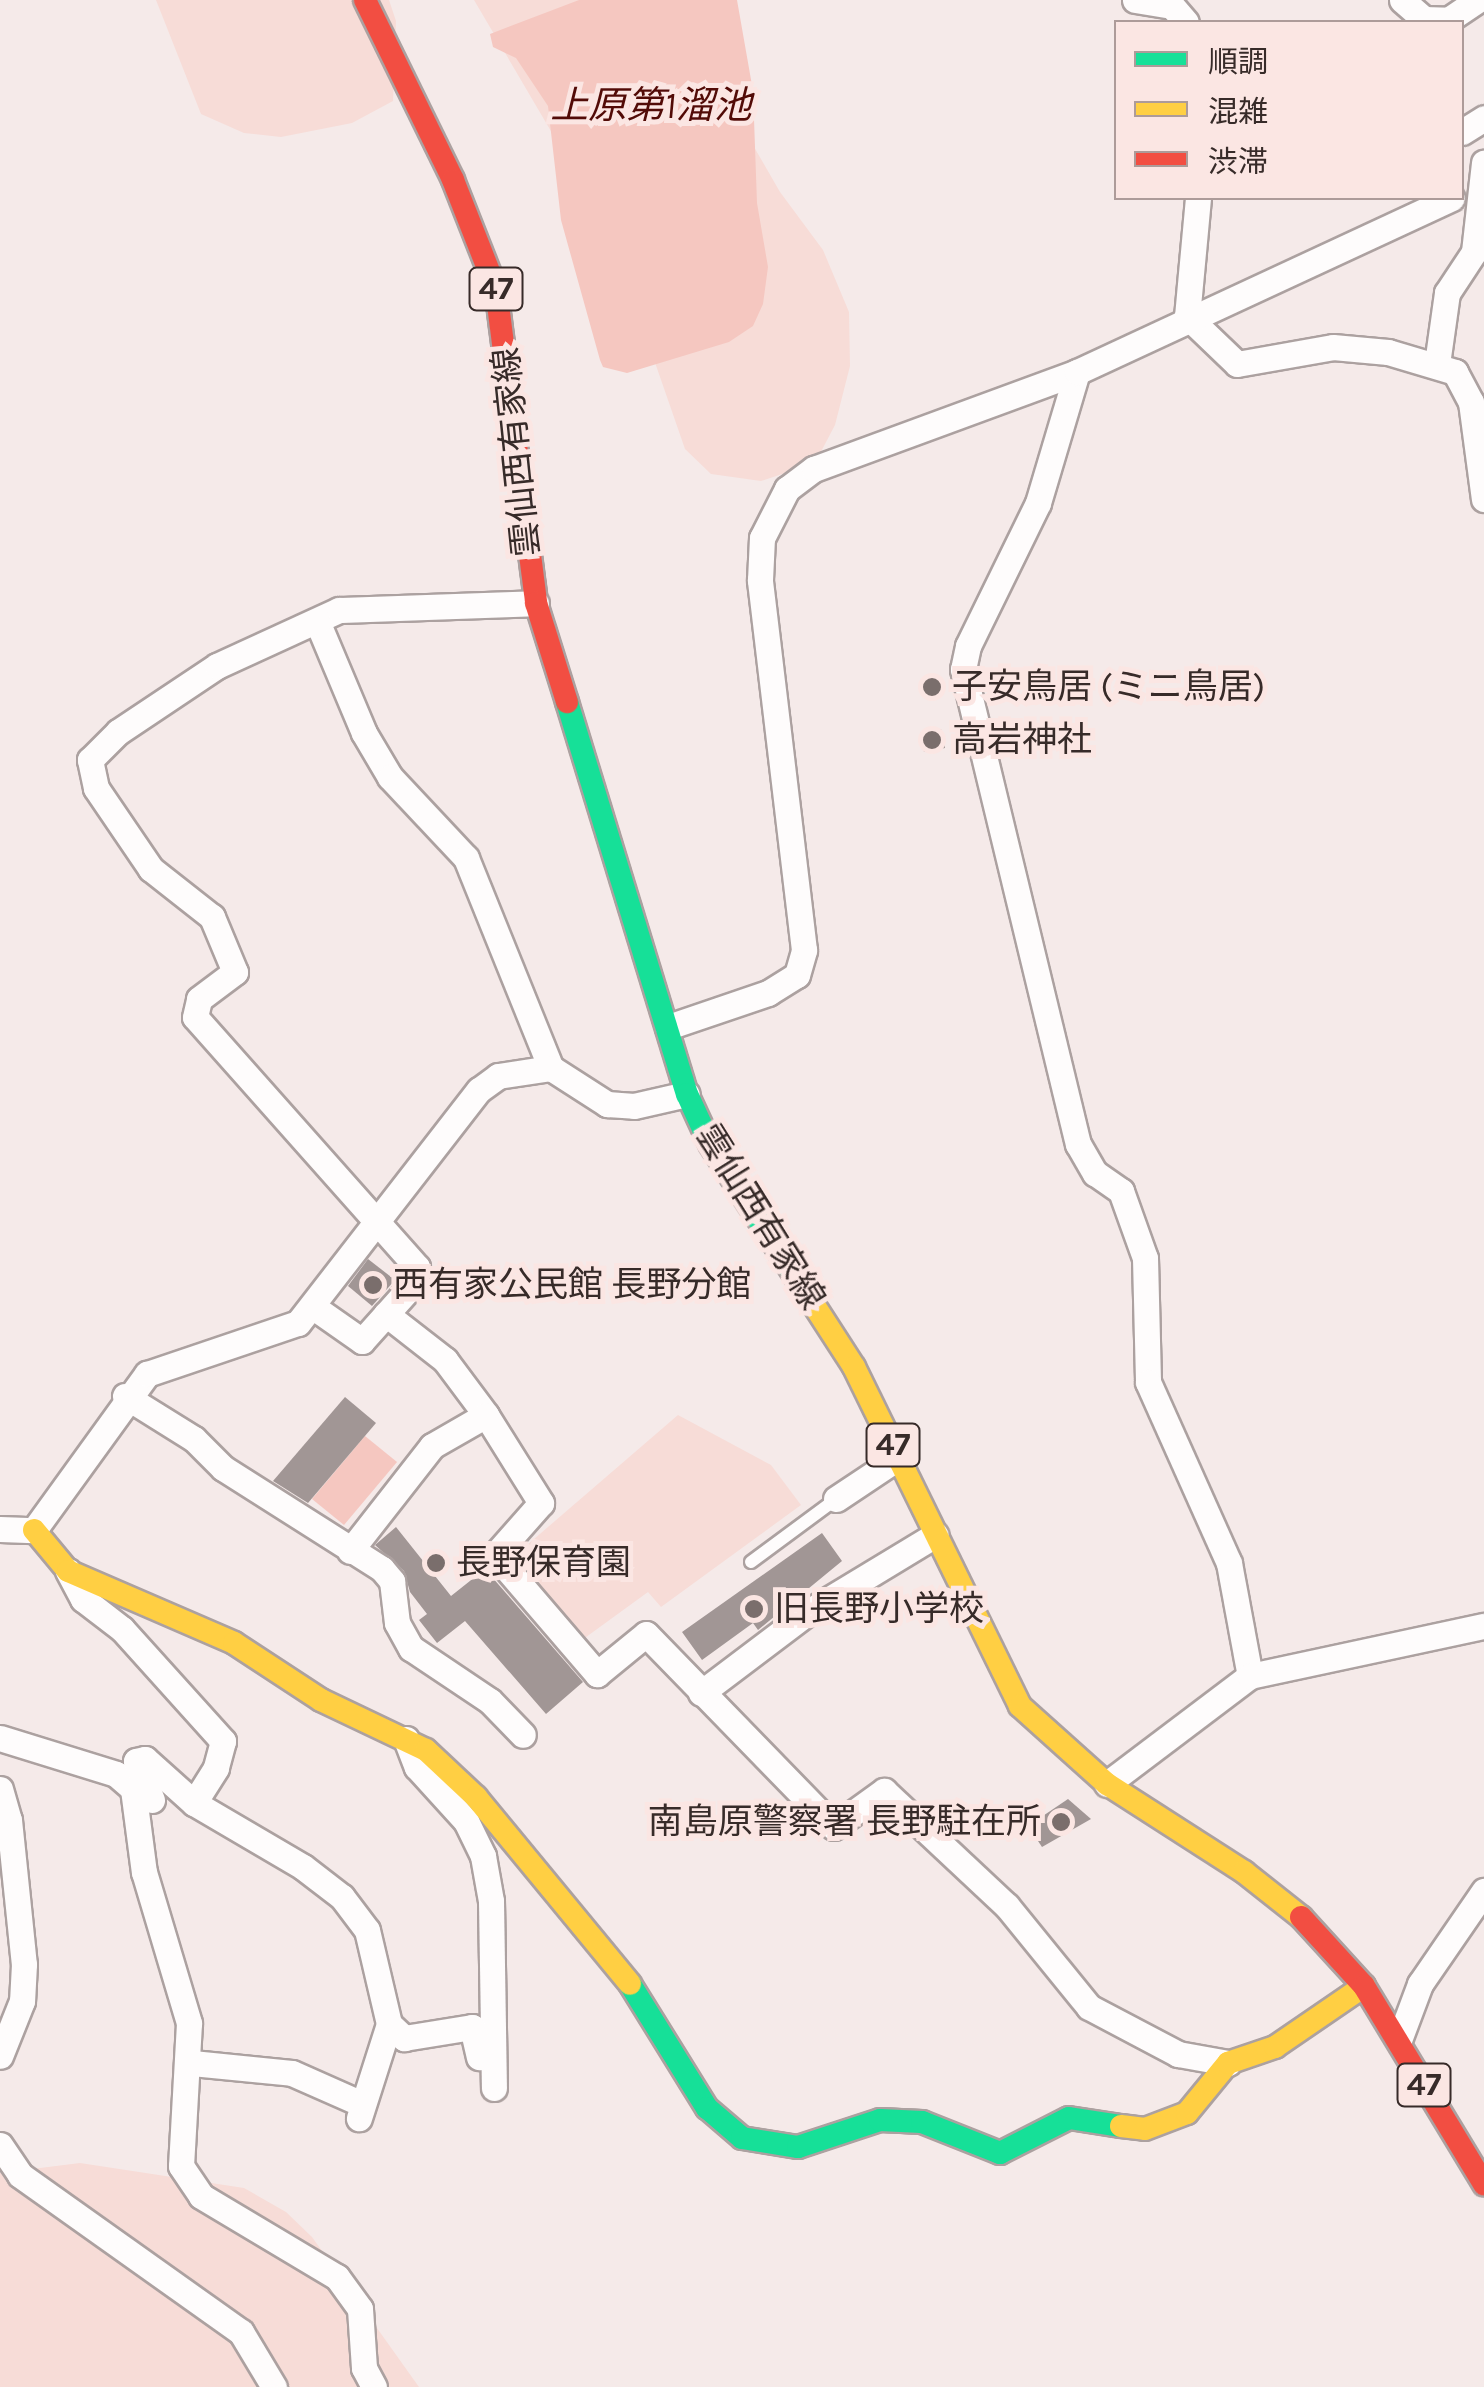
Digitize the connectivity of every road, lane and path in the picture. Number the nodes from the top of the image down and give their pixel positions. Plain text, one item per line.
1 (364, 0) edge
2 (1135, 0) edge
3 (1402, 0) edge
4 (1478, 0) edge
5 (1184, 20) edge
6 (1484, 165) edge
7 (1464, 188) edge
8 (1198, 200) edge
9 (1448, 200) edge
10 (1187, 316) junction
11 (1438, 364) junction
12 (1077, 372) junction
13 (1484, 498) edge
14 (536, 603) junction
15 (317, 621) junction
16 (668, 1028) junction
17 (551, 1068) junction
18 (687, 1094) junction
19 (377, 1226) junction
20 (312, 1306) junction
21 (386, 1314) junction
22 (125, 1396) junction
23 (486, 1415) junction
24 (899, 1456) junction
25 (836, 1499) joint
26 (0, 1529) edge
27 (34, 1530) junction
28 (934, 1536) junction
29 (350, 1551) junction
30 (751, 1562) dead end
31 (68, 1571) junction
32 (1484, 1626) edge
33 (1250, 1676) junction
34 (701, 1693) junction
35 (522, 1735) dead end
36 (0, 1738) edge
37 (406, 1739) junction
38 (1106, 1784) junction
39 (0, 1788) edge
40 (194, 1803) junction
41 (141, 1822) junction
42 (1484, 1891) edge
43 (1364, 1986) junction
44 (389, 2024) junction
45 (1400, 2040) junction
46 (0, 2056) edge
47 (192, 2063) junction
48 (1228, 2064) junction
49 (0, 2144) edge
50 (1484, 2184) edge
51 (274, 2387) edge
52 (374, 2387) edge

1 - 14 main road, 雲仙西有家線 / 47
2 - 5 street
3 - 4 street
6 - 7 street
6 - 11 street
8 - 10 street
9 - 10 street
10 - 11 street
10 - 12 street
11 - 13 street
12 - 16 street
12 - 33 street
14 - 15 street
14 - 16 main road, 雲仙西有家線 / 47
15 - 17 street
15 - 19 street
16 - 18 main road, 雲仙西有家線 / 47
17 - 18 street
17 - 19 street
18 - 24 main road, 雲仙西有家線 / 47
19 - 20 street
19 - 21 street
20 - 21 street
20 - 22 street
21 - 23 street
22 - 27 street
22 - 29 street
23 - 29 street
23 - 34 street
24 - 25 street
24 - 28 main road, 雲仙西有家線 / 47
25 - 30 lane
26 - 27 street
27 - 31 main road
28 - 34 street
28 - 38 main road, 雲仙西有家線 / 47
29 - 35 street
31 - 37 main road
31 - 40 street
32 - 33 street
33 - 38 street
34 - 48 street
36 - 41 street
37 - 44 street
37 - 48 main road
38 - 43 main road, 雲仙西有家線 / 47
39 - 46 street
40 - 41 street
40 - 44 street
41 - 47 street
42 - 45 street
43 - 45 main road, 雲仙西有家線 / 47
43 - 48 main road
44 - 47 street
45 - 50 main road, 雲仙西有家線 / 47
47 - 52 street
49 - 51 street

